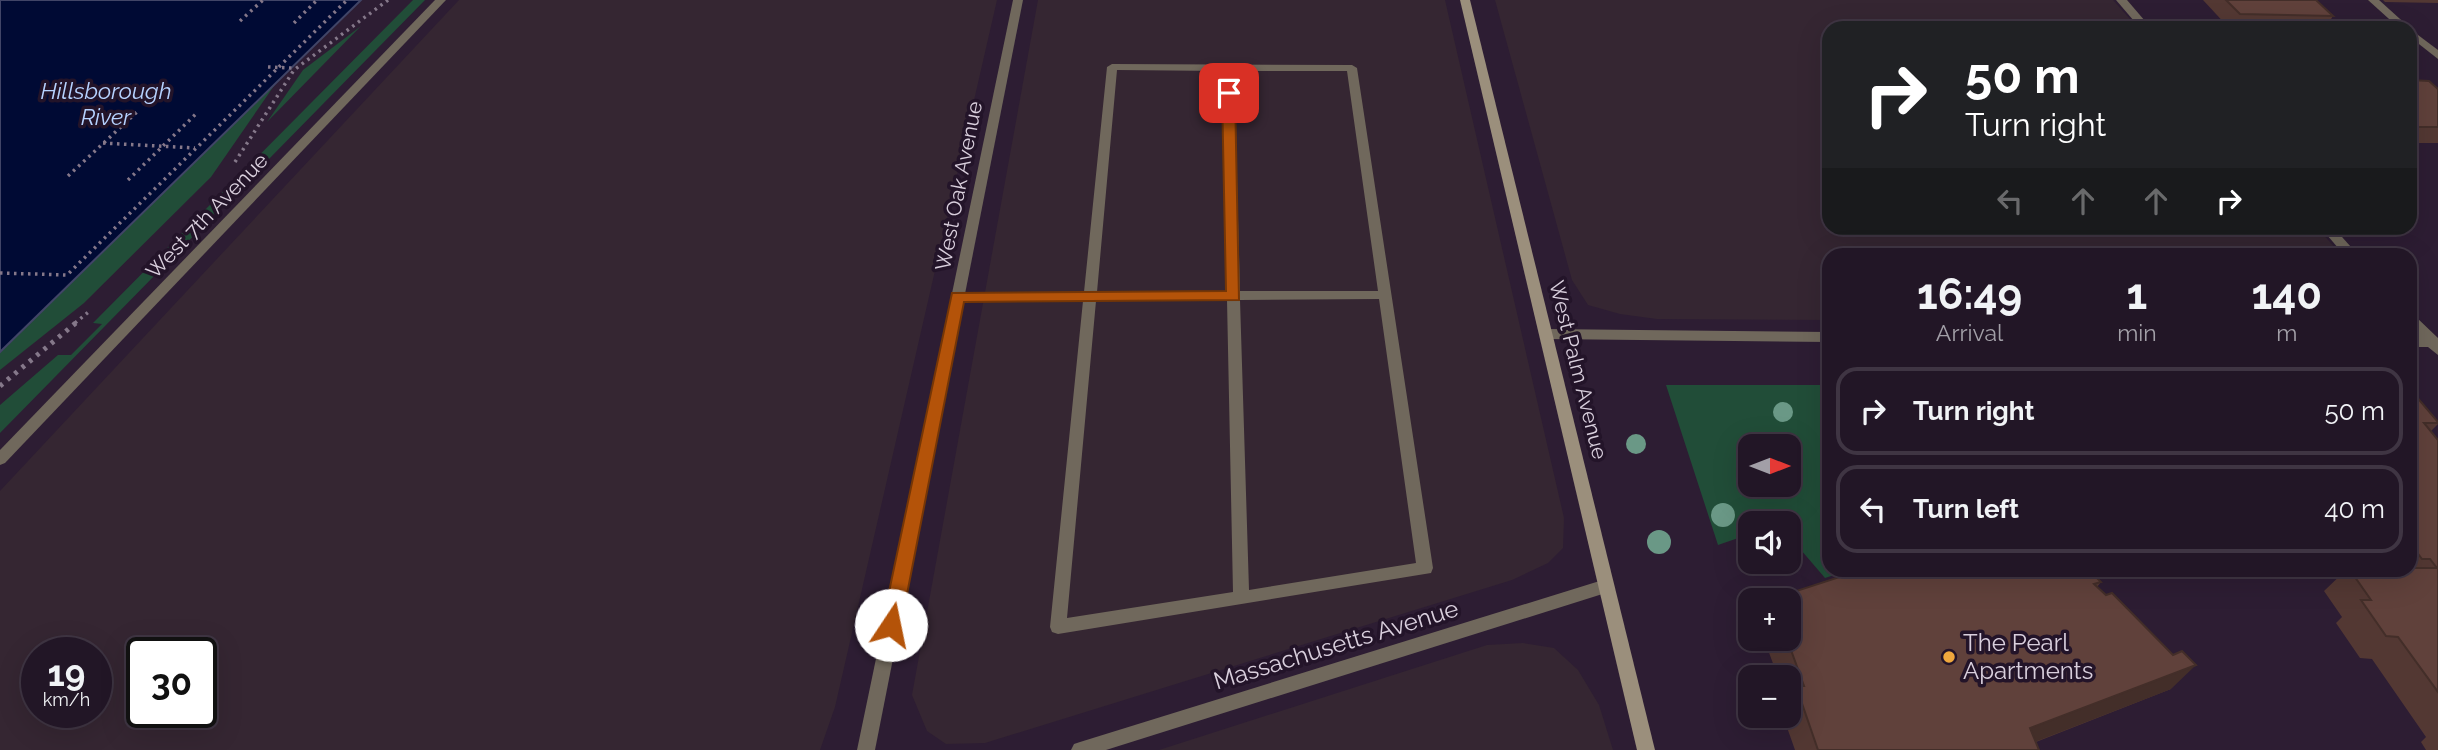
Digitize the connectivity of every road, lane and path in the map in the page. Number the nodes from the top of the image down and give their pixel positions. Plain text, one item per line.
1 (263, 0) edge
2 (317, 0) edge
3 (347, 0) edge
4 (388, 0) edge
5 (441, 0) edge
6 (1018, 0) edge
7 (1465, 0) edge
8 (2121, 0) edge
9 (2373, 0) edge
10 (240, 21) dead end
11 (2140, 21) edge
12 (2397, 21) edge
13 (294, 23) dead end
14 (2417, 38) edge
15 (2438, 56) edge
16 (268, 67) dead end
17 (1228, 67) junction
18 (292, 68) dead end
19 (138, 111) dead end
20 (198, 112) dead end
21 (103, 143) junction
22 (196, 148) junction
23 (228, 172) dead end
24 (68, 176) dead end
25 (128, 180) dead end
26 (2334, 235) edge
27 (2346, 248) edge
28 (0, 272) edge
29 (1385, 295) junction
30 (1090, 296) junction
31 (1234, 296) junction
32 (958, 297) junction
33 (2417, 325) edge
34 (1546, 334) junction
35 (1822, 337) edge
36 (2417, 343) edge
37 (2436, 345) edge
38 (0, 459) edge
39 (1606, 586) junction
40 (1241, 597) junction
41 (866, 750) edge
42 (1080, 750) edge
43 (1646, 750) edge

1 - 10 path
2 - 13 path
3 - 22 path
4 - 23 path
5 - 38 street, West 7th Avenue
6 - 32 street, West Oak Avenue
7 - 34 street, West Palm Avenue
8 - 11 street
9 - 12 street
14 - 15 street
16 - 18 path
17 - 29 street
17 - 30 street
17 - 31 street
19 - 21 path
20 - 25 path
21 - 22 path
21 - 24 path
22 - 28 path
26 - 27 street
29 - 31 street
29 - 40 street
30 - 31 street
30 - 32 street
30 - 40 street
31 - 40 street
32 - 41 street, West Oak Avenue
33 - 37 street
34 - 35 street
34 - 39 street, West Palm Avenue
36 - 37 street
39 - 42 street, Massachusetts Avenue
39 - 43 street, West Palm Avenue

